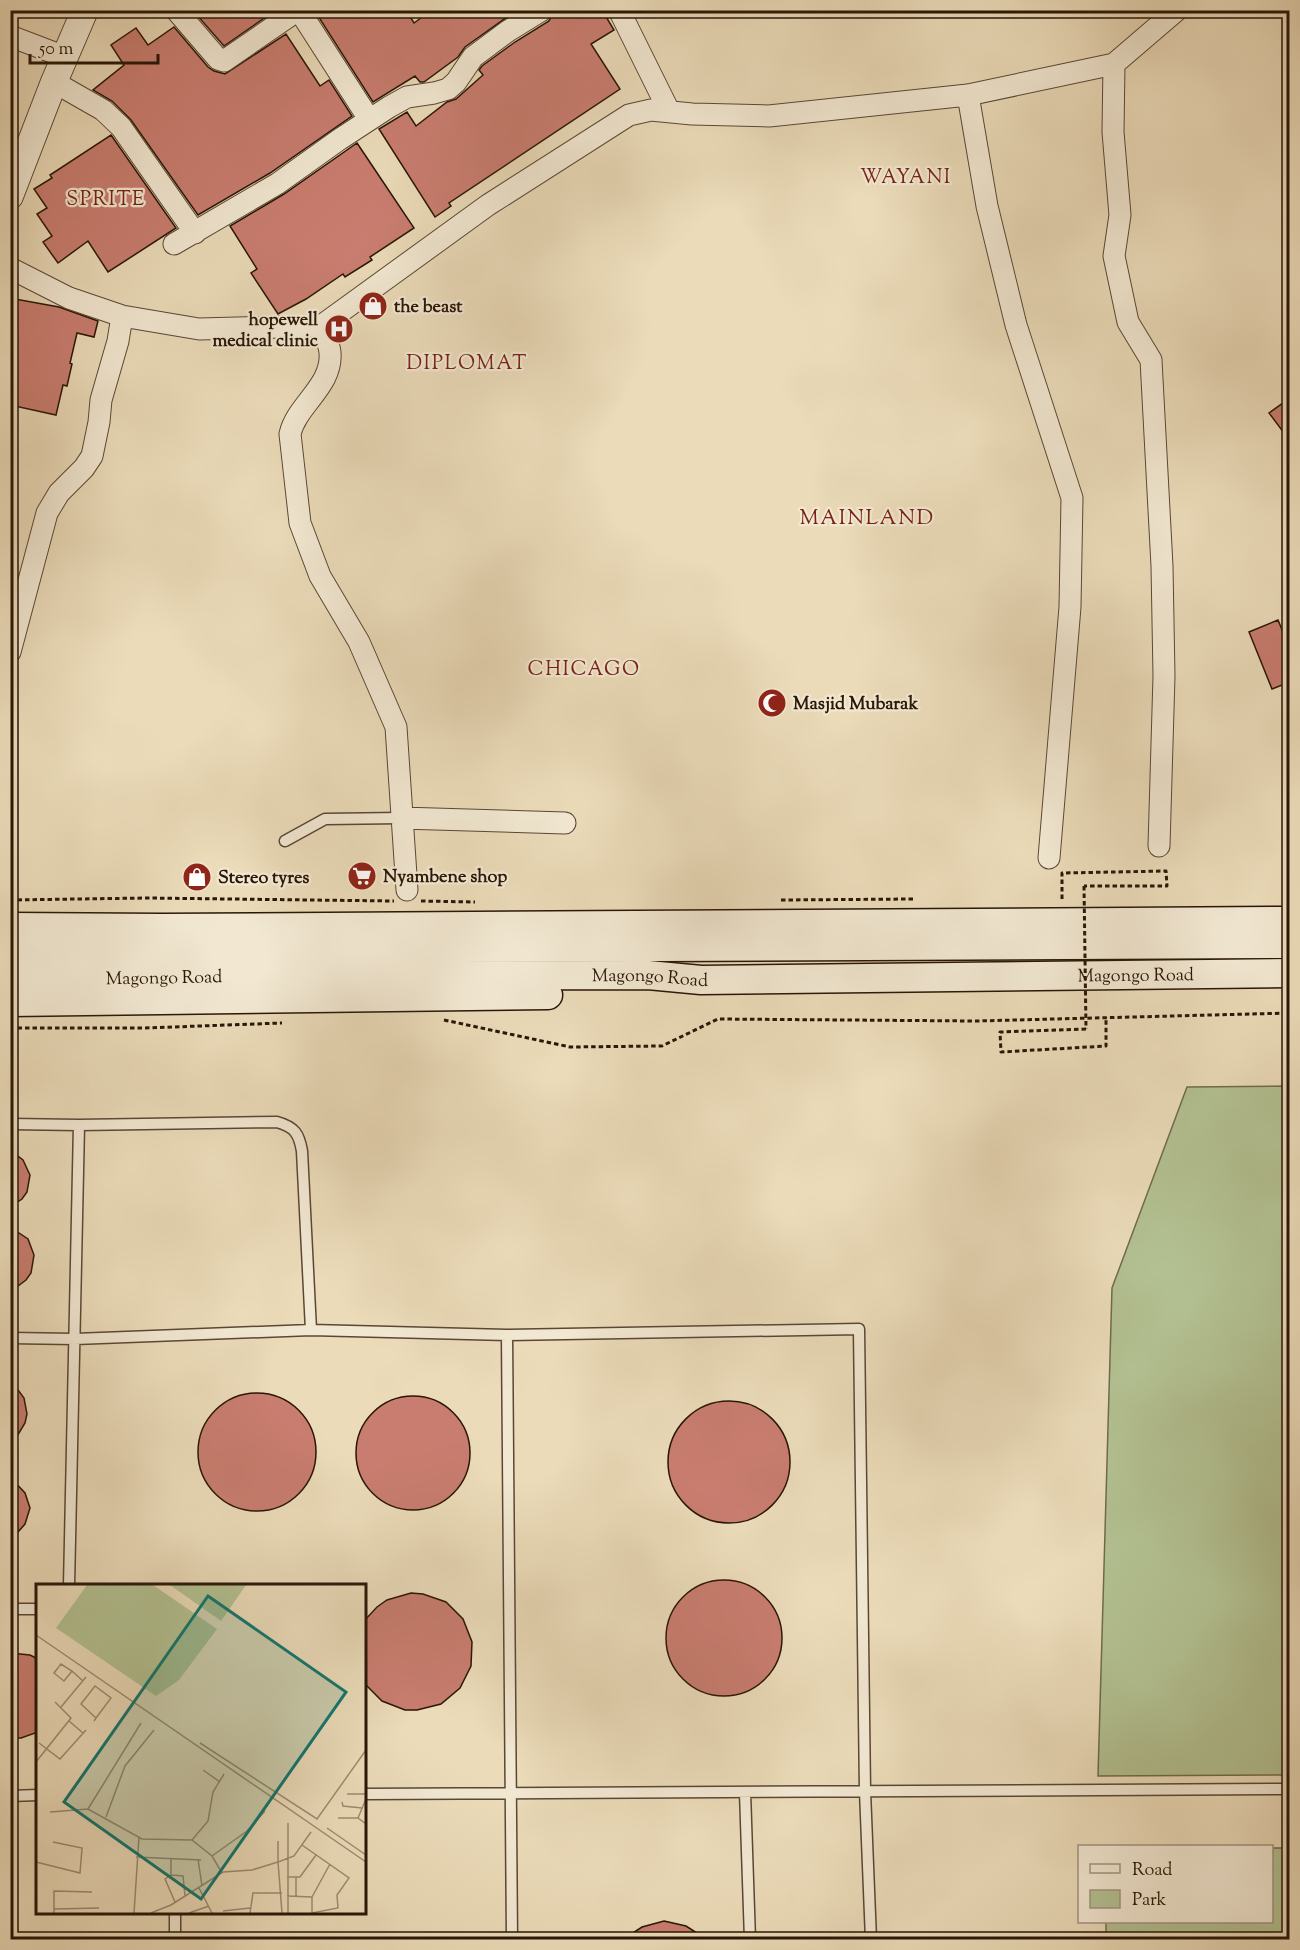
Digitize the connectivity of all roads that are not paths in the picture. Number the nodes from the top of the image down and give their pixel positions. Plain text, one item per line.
1 (85, 10) edge
2 (176, 10) edge
3 (298, 10) edge
4 (542, 10) edge
5 (619, 10) edge
6 (1177, 10) edge
7 (10, 36) edge
8 (65, 57) junction
9 (1114, 64) junction
10 (54, 82) junction
11 (968, 94) junction
12 (669, 111) junction
13 (369, 119) junction
14 (10, 196) edge
15 (195, 233) junction
16 (174, 244) dead end
17 (10, 268) edge
18 (122, 316) junction
19 (321, 326) junction
20 (10, 652) edge
21 (401, 818) junction
22 (565, 823) dead end
23 (285, 841) dead end
24 (1159, 846) dead end
25 (1049, 858) dead end
26 (407, 890) dead end
27 (1290, 921) edge
28 (10, 927) edge
29 (1290, 944) edge
30 (10, 953) edge
31 (231, 962) junction
32 (1290, 973) edge
33 (10, 980) edge
34 (701, 980) junction
35 (10, 1002) edge
36 (10, 1124) edge
37 (79, 1125) junction
38 (310, 1330) junction
39 (507, 1335) junction
40 (10, 1338) edge
41 (75, 1339) junction
42 (69, 1584) edge
43 (10, 1609) edge
44 (36, 1609) edge
45 (1290, 1789) edge
46 (865, 1791) junction
47 (745, 1792) junction
48 (511, 1793) junction
49 (366, 1794) edge
50 (36, 1795) edge
51 (10, 1796) edge
52 (175, 1914) edge
53 (175, 1940) edge
54 (512, 1940) edge
55 (750, 1940) edge
56 (871, 1940) edge

1 - 8 street
2 - 3 street
3 - 13 street
4 - 13 street
5 - 12 street
6 - 9 street
7 - 8 street
8 - 10 street
9 - 11 street
9 - 24 street
10 - 14 street
10 - 15 street
11 - 12 street
11 - 25 street
12 - 19 street
13 - 15 street
15 - 16 street
17 - 18 street
18 - 19 street
18 - 20 street
19 - 21 street
21 - 22 street
21 - 23 lane
21 - 26 street
27 - 28 main road
29 - 31 main road, Magongo Road
30 - 31 main road, Magongo Road
31 - 33 main road, Magongo Road
31 - 34 main road, Magongo Road
32 - 34 main road, Magongo Road
34 - 35 main road
36 - 37 lane
37 - 38 lane
37 - 41 lane
38 - 39 lane
38 - 41 lane
39 - 46 lane
39 - 48 lane
40 - 41 lane
41 - 42 lane
43 - 44 lane
45 - 46 lane
46 - 47 lane
46 - 56 lane
47 - 48 lane
47 - 55 lane
48 - 49 lane
48 - 54 lane
50 - 51 lane
52 - 53 lane

